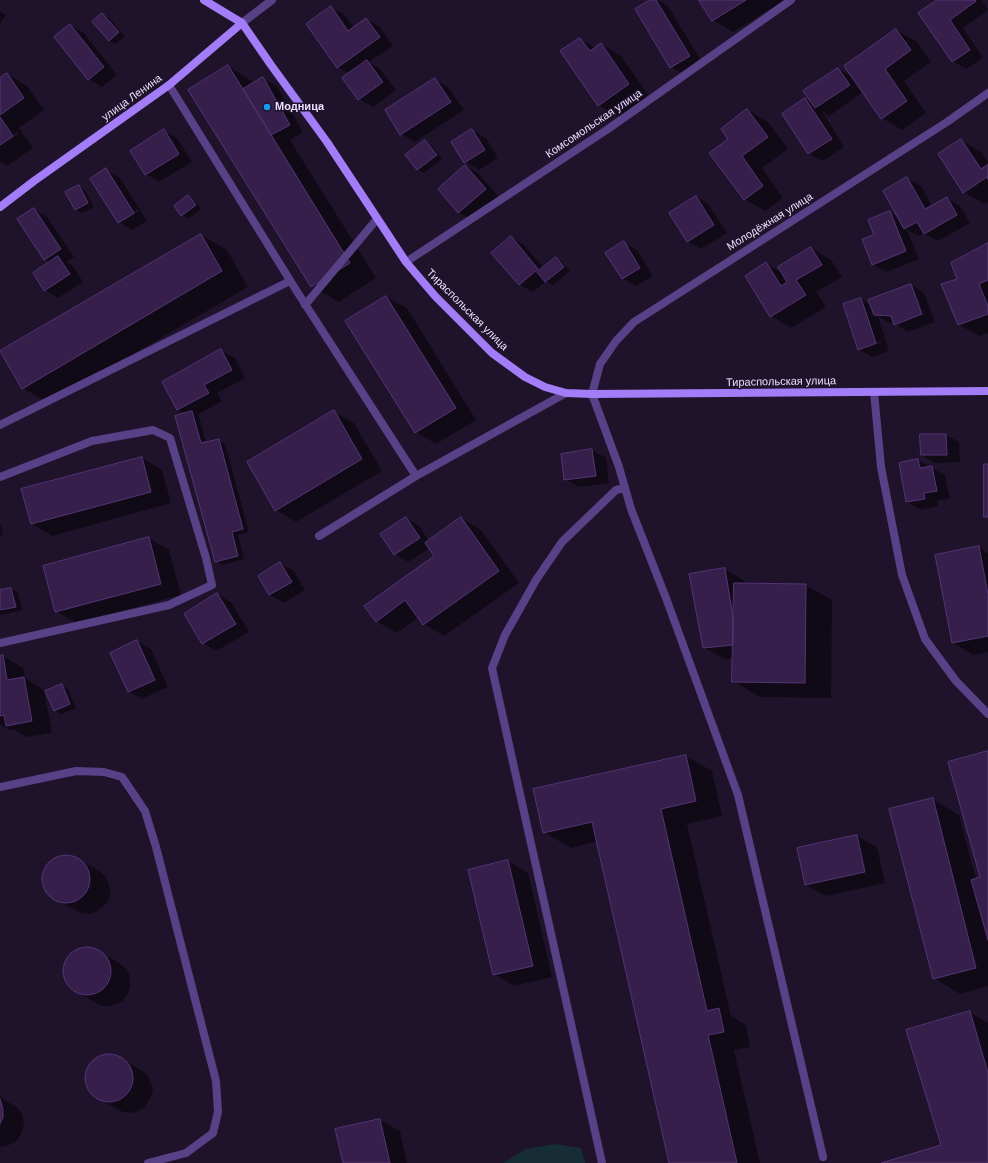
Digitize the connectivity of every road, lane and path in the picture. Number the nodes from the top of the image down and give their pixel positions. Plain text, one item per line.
1 (204, 0) edge
2 (272, 0) edge
3 (791, 0) edge
4 (242, 23) junction
5 (169, 85) junction
6 (988, 93) edge
7 (0, 207) edge
8 (377, 219) junction
9 (406, 262) junction
10 (290, 281) junction
11 (305, 305) junction
12 (988, 391) edge
13 (874, 392) junction
14 (566, 393) junction
15 (592, 394) junction
16 (0, 426) edge
17 (416, 476) junction
18 (0, 477) edge
19 (625, 488) junction
20 (319, 536) dead end
21 (0, 643) edge
22 (988, 714) edge
23 (0, 787) edge
24 (823, 1157) dead end
25 (148, 1163) edge
26 (602, 1163) edge

1 - 4 street, Тираспольская улица
2 - 4 street, улица Ленина
3 - 9 street, Комсомольская улица
4 - 5 street, улица Ленина
4 - 8 street, Тираспольская улица
5 - 7 street, улица Ленина
5 - 10 street
6 - 15 street, Молодёжная улица
8 - 9 street, Тираспольская улица
8 - 11 street
9 - 14 street, Тираспольская улица
10 - 11 street
10 - 16 street
11 - 17 street
12 - 13 street, Тираспольская улица
13 - 15 street, Тираспольская улица
13 - 22 street
14 - 15 street, Тираспольская улица
14 - 17 street
15 - 19 street
17 - 20 street
18 - 21 street
19 - 24 street
19 - 26 street
23 - 25 street

